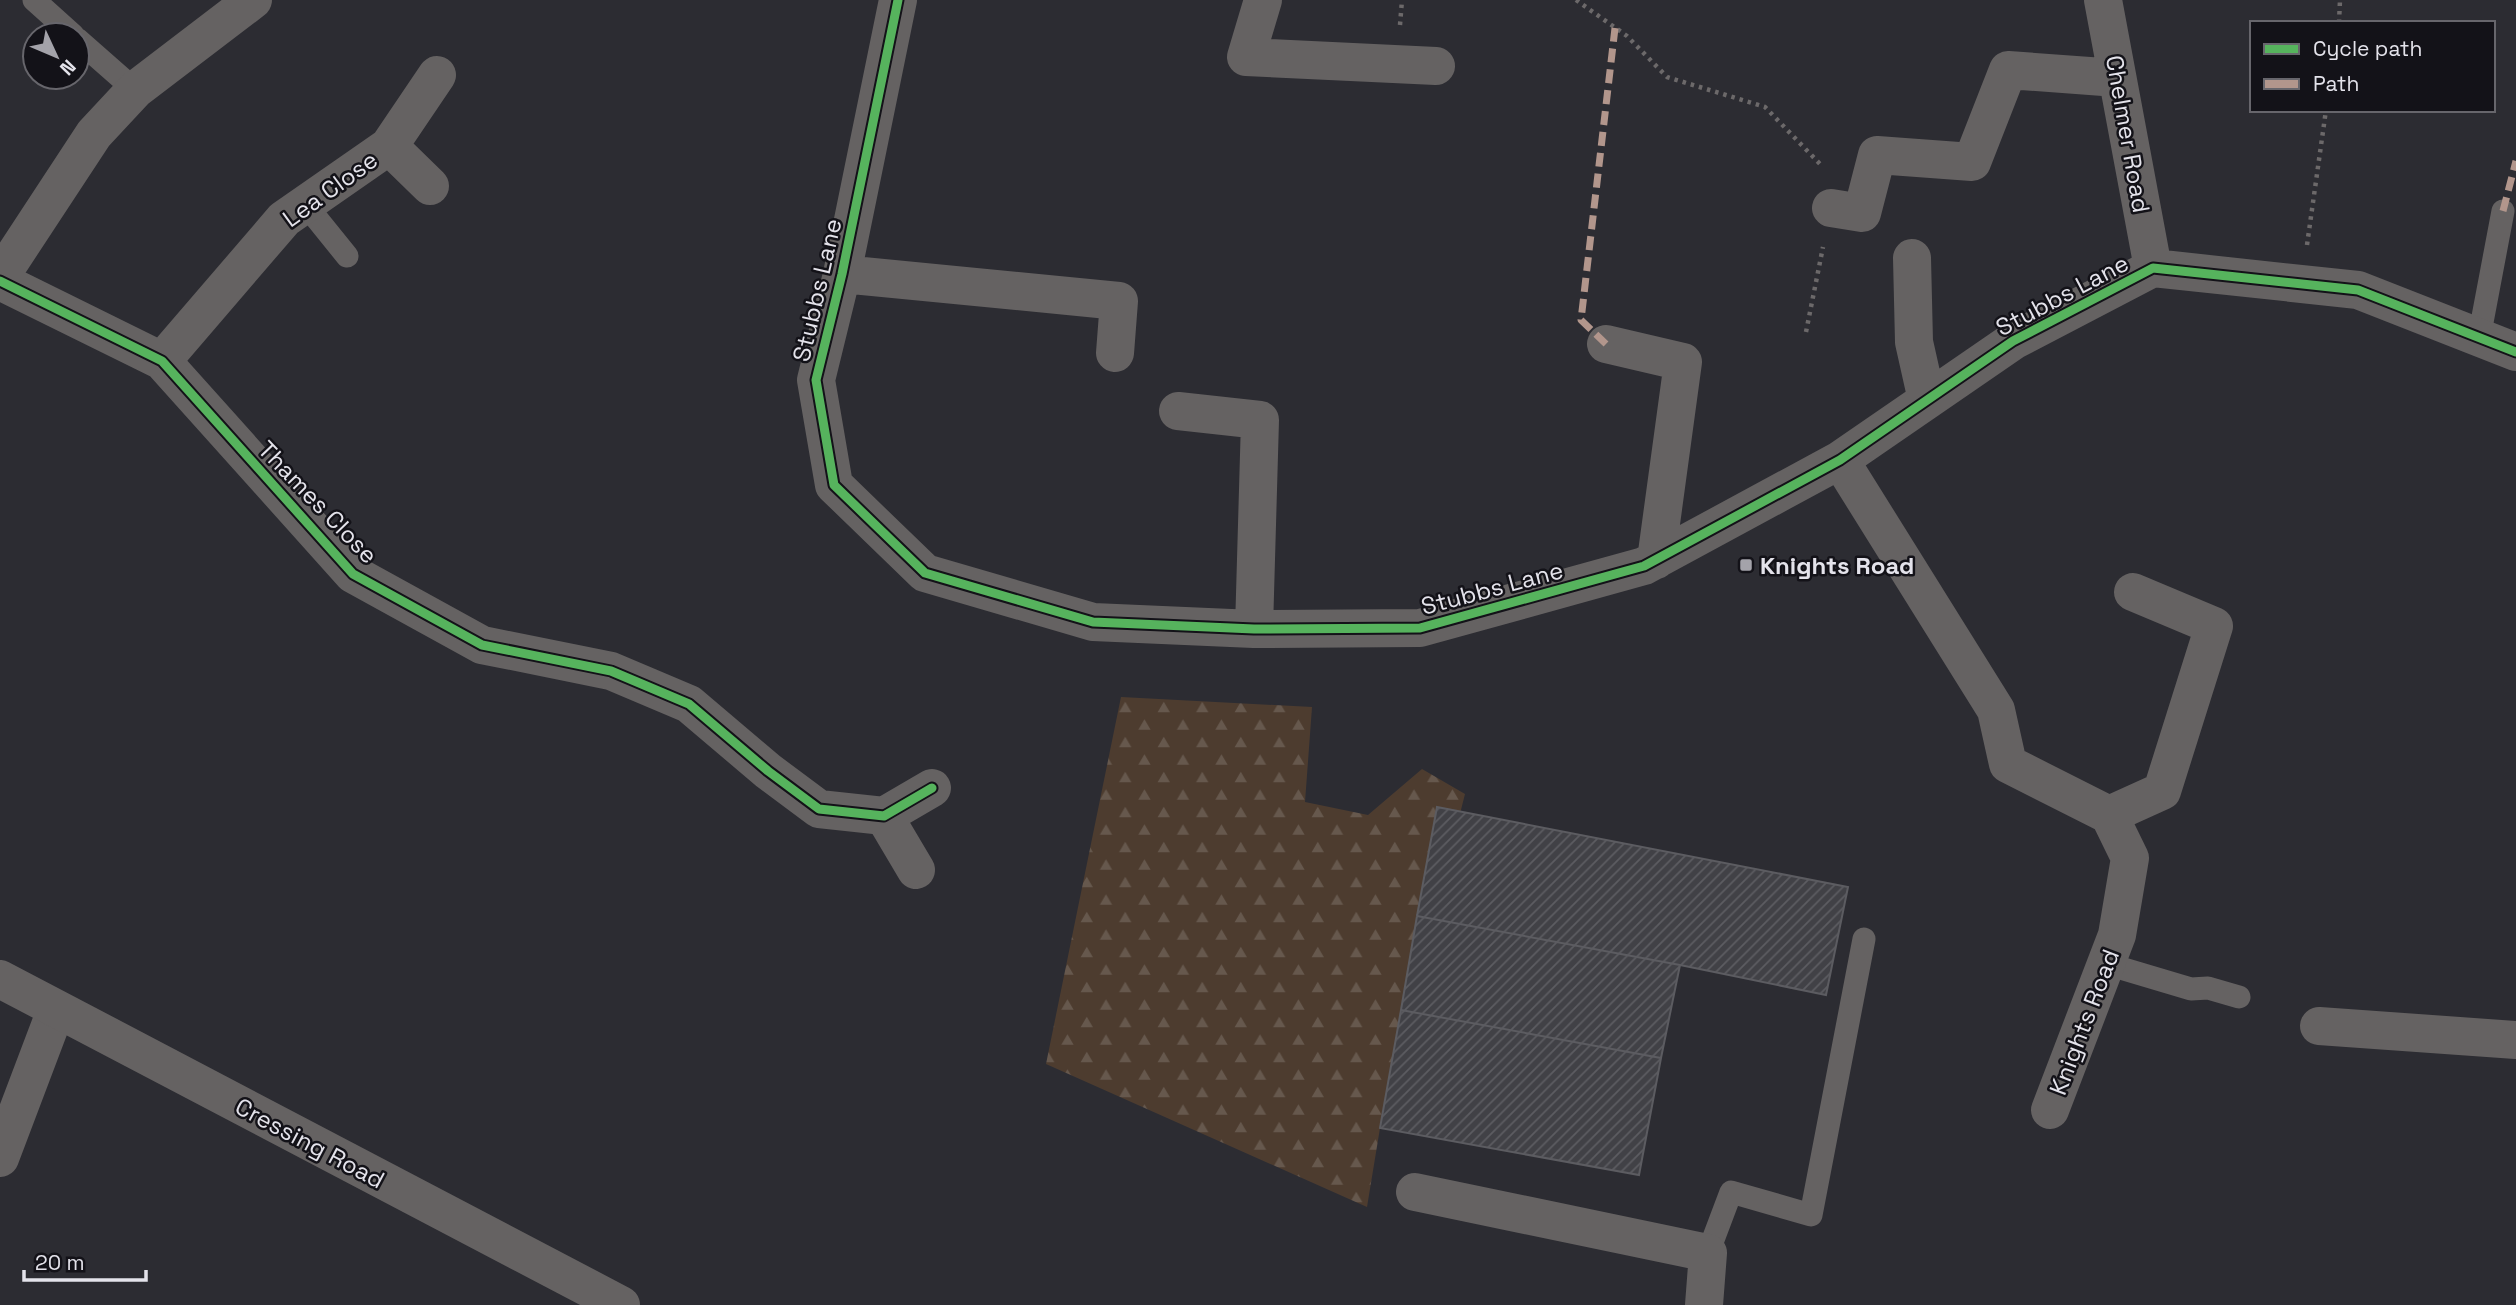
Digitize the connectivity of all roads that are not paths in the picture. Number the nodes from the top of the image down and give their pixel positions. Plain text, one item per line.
1 (34, 0) edge
2 (253, 0) edge
3 (898, 0) edge
4 (1263, 0) edge
5 (2103, 0) edge
6 (57, 21) edge
7 (91, 51) edge
8 (1436, 66) dead end
9 (437, 75) dead end
10 (2118, 78) junction
11 (135, 90) junction
12 (389, 146) junction
13 (430, 186) dead end
14 (306, 204) junction
15 (1831, 208) road end
16 (2503, 211) dead end
17 (347, 256) dead end
18 (1912, 258) dead end
19 (2153, 268) junction
20 (842, 274) junction
21 (0, 279) edge
22 (2479, 338) junction
23 (1606, 344) dead end
24 (2516, 352) edge
25 (1115, 353) dead end
26 (162, 361) junction
27 (1927, 400) junction
28 (1178, 411) dead end
29 (1840, 460) junction
30 (1656, 560) junction
31 (2133, 592) dead end
32 (1254, 629) junction
33 (932, 788) dead end
34 (2109, 815) junction
35 (884, 816) junction
36 (916, 870) dead end
37 (1864, 939) dead end
38 (2107, 964) junction
39 (0, 979) edge
40 (2239, 997) dead end
41 (56, 1010) junction
42 (2319, 1026) dead end
43 (2516, 1040) edge
44 (2050, 1110) dead end
45 (0, 1158) edge
46 (1415, 1192) dead end
47 (1708, 1253) junction
48 (621, 1305) edge
49 (1704, 1305) edge

1 - 6 lane
2 - 11 street
3 - 20 street, Stubbs Lane
4 - 8 street
5 - 10 street, Chelmer Road
7 - 11 lane
9 - 12 street, Lea Close
10 - 15 street
10 - 19 street, Chelmer Road
11 - 21 street
12 - 13 street
12 - 14 street, Lea Close
14 - 17 lane
14 - 26 street, Lea Close
16 - 22 lane
18 - 27 street
19 - 22 street, Stubbs Lane
19 - 27 street, Stubbs Lane
20 - 25 street
20 - 32 street, Stubbs Lane
21 - 26 street, Thames Close
22 - 24 street, Stubbs Lane
23 - 30 street
26 - 35 street, Thames Close
27 - 29 street, Stubbs Lane
28 - 32 street
29 - 30 street, Stubbs Lane
29 - 34 street
30 - 32 street, Stubbs Lane
31 - 34 street
33 - 35 street
34 - 38 street, Knights Road
35 - 36 street
37 - 47 lane
38 - 40 lane
38 - 44 street, Knights Road
39 - 41 street, Cressing Road
41 - 45 street
41 - 48 street, Cressing Road
42 - 43 street
46 - 47 street
47 - 49 street

